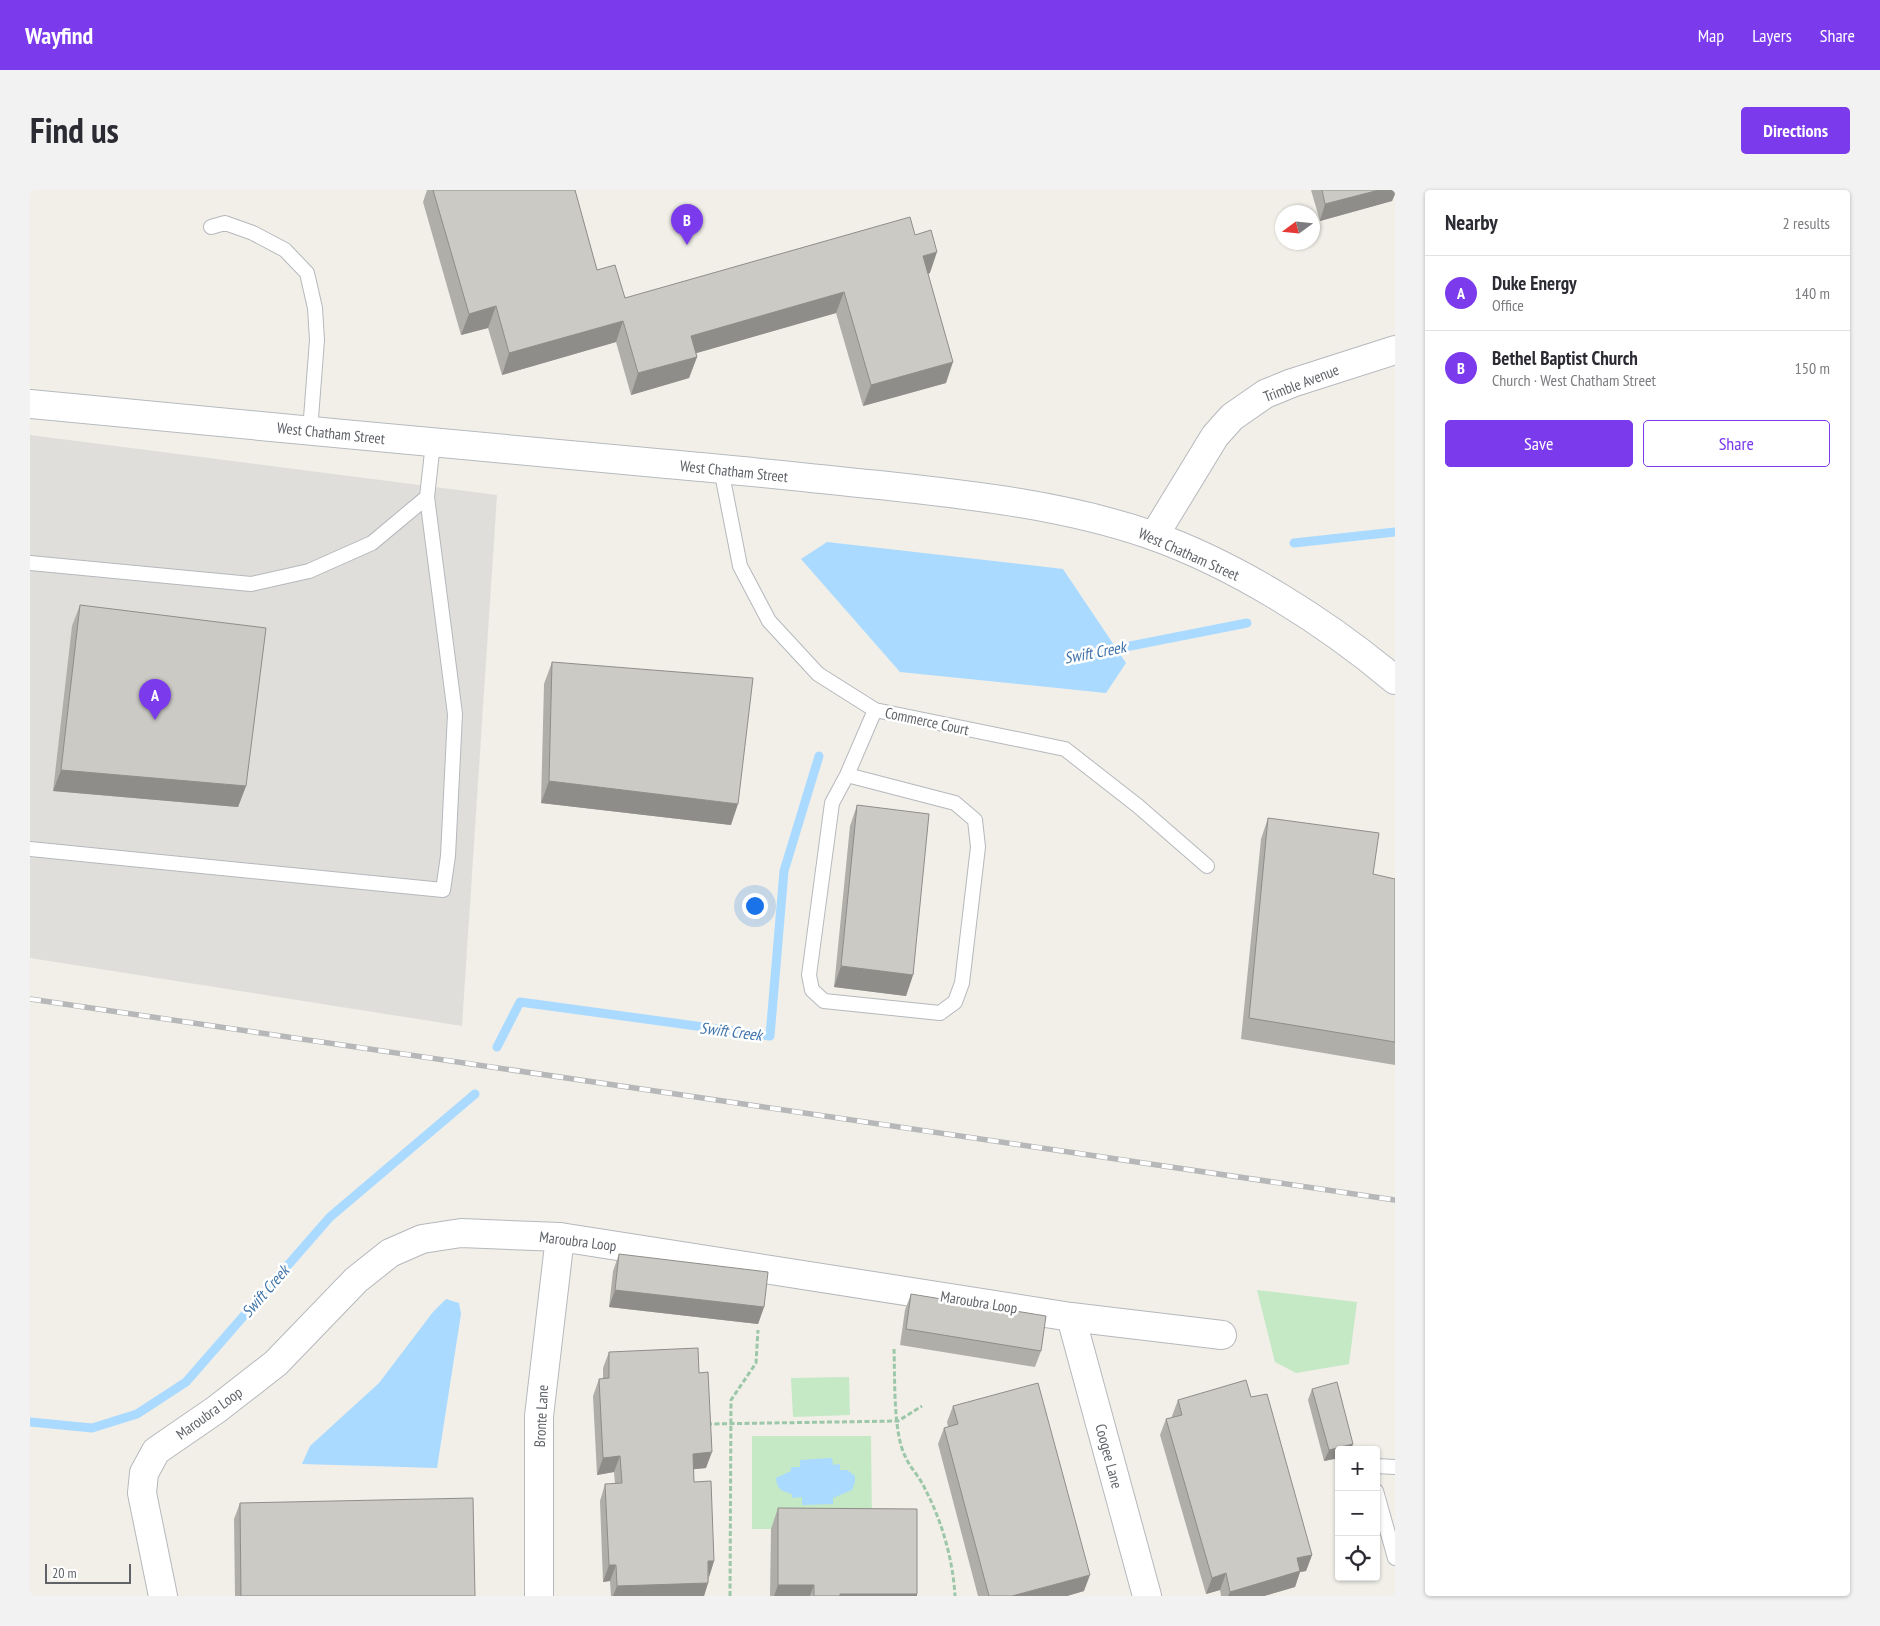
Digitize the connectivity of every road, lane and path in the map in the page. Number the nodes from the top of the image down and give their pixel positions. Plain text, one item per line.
1 (211, 228) dead end
2 (1395, 350) edge
3 (30, 404) edge
4 (310, 431) junction
5 (432, 443) junction
6 (721, 469) junction
7 (427, 497) junction
8 (1154, 536) junction
9 (30, 563) edge
10 (1395, 680) edge
11 (875, 710) junction
12 (847, 774) junction
13 (30, 849) edge
14 (1207, 866) dead end
15 (560, 1237) junction
16 (1071, 1317) junction
17 (758, 1330) dead end
18 (1222, 1335) dead end
19 (894, 1349) dead end
20 (922, 1406) dead end
21 (898, 1421) junction
22 (729, 1423) junction
23 (704, 1424) edge
24 (1380, 1466) edge
25 (1395, 1467) edge
26 (1376, 1491) edge
27 (1395, 1558) edge
28 (163, 1596) edge
29 (540, 1596) edge
30 (730, 1596) edge
31 (955, 1596) edge
32 (1147, 1596) edge

1 - 4 lane
2 - 8 street, Trimble Avenue
3 - 4 street, West Chatham Street
4 - 5 street, West Chatham Street
5 - 6 street, West Chatham Street
5 - 7 lane
6 - 8 street, West Chatham Street
6 - 11 lane, Commerce Court
7 - 9 lane
7 - 13 lane
8 - 10 street, West Chatham Street
11 - 12 lane
11 - 14 lane, Commerce Court
12 - 12 lane
15 - 16 street, Maroubra Loop
15 - 28 street, Maroubra Loop
15 - 29 street, Bronte Lane
16 - 18 street, Maroubra Loop
16 - 32 street, Coogee Lane
17 - 22 path
19 - 21 path
20 - 21 path
21 - 22 path
21 - 31 path
22 - 23 path
22 - 30 path
24 - 25 lane
26 - 27 lane

